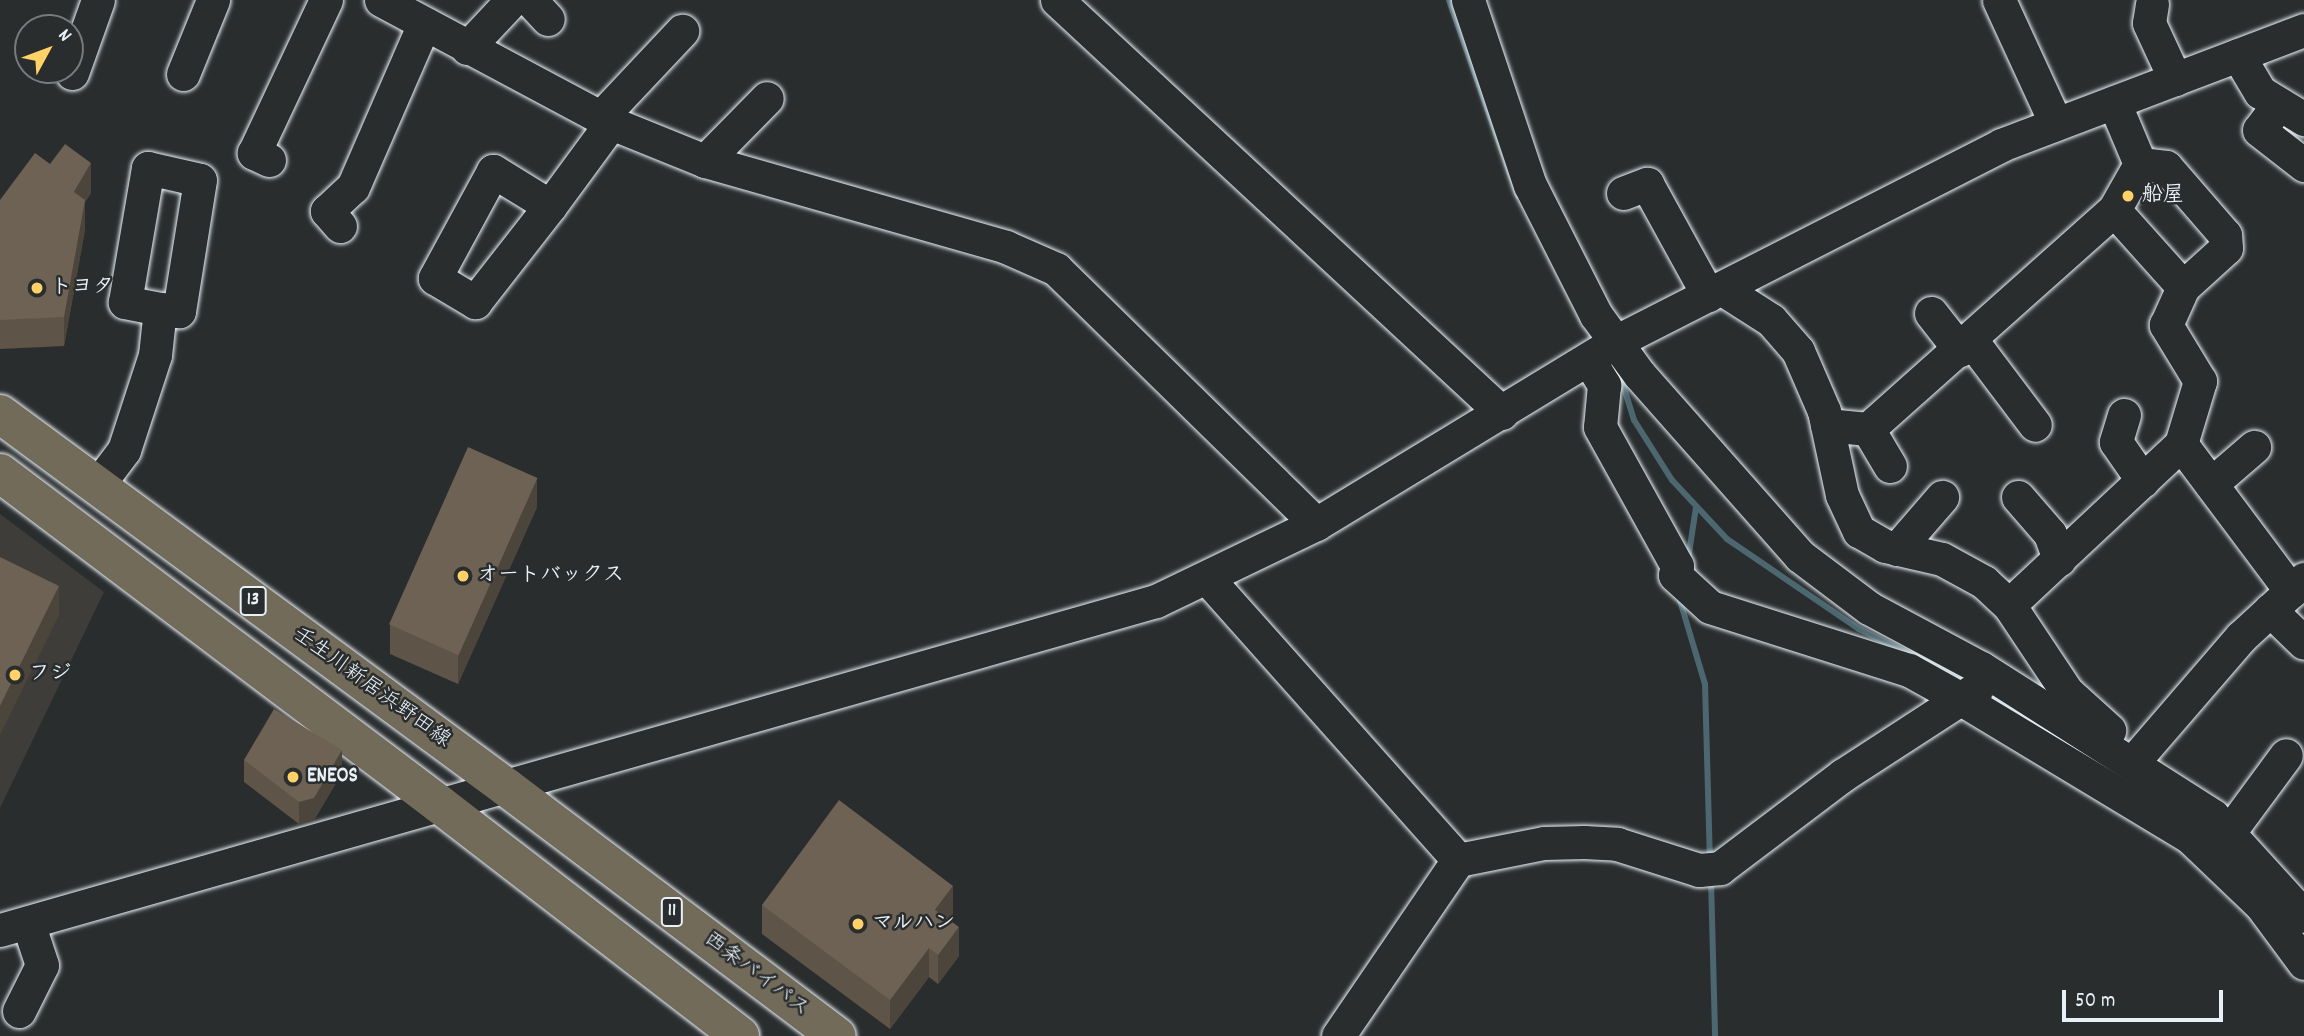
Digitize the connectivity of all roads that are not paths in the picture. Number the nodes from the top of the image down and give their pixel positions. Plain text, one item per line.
1 (98, 0) edge
2 (213, 0) edge
3 (326, 0) edge
4 (381, 0) edge
5 (512, 0) edge
6 (1057, 0) edge
7 (1468, 0) edge
8 (1999, 0) edge
9 (2152, 4) dead end
10 (424, 24) junction
11 (2304, 30) edge
12 (682, 31) dead end
13 (84, 39) edge
14 (467, 48) junction
15 (2238, 55) junction
16 (183, 74) dead end
17 (2175, 79) junction
18 (767, 98) dead end
19 (2114, 102) junction
20 (2291, 112) edge
21 (606, 121) junction
22 (2056, 124) junction
23 (269, 160) dead end
24 (705, 161) junction
25 (2140, 164) junction
26 (2304, 165) edge
27 (1653, 193) dead end
28 (550, 206) dead end
29 (2114, 209) junction
30 (340, 226) dead end
31 (2183, 288) junction
32 (1714, 292) junction
33 (160, 309) dead end
34 (1931, 313) dead end
35 (1966, 345) junction
36 (1602, 351) junction
37 (1502, 413) junction
38 (0, 414) edge
39 (2124, 415) dead end
40 (1827, 425) junction
41 (2035, 425) dead end
42 (1868, 429) junction
43 (2181, 444) junction
44 (2254, 447) dead end
45 (1890, 466) dead end
46 (0, 474) edge
47 (2143, 481) junction
48 (2211, 484) junction
49 (97, 486) junction
50 (1942, 497) dead end
51 (2018, 497) dead end
52 (1316, 524) junction
53 (1897, 549) junction
54 (2059, 559) junction
55 (1208, 579) junction
56 (2289, 593) edge
57 (2009, 605) junction
58 (2304, 642) edge
59 (1978, 687) junction
60 (2286, 755) dead end
61 (2136, 758) junction
62 (506, 787) junction
63 (439, 804) junction
64 (2230, 831) junction
65 (1458, 860) junction
66 (2304, 916) edge
67 (14, 926) edge
68 (2304, 963) edge
69 (19, 1011) dead end
70 (740, 1036) edge
71 (837, 1036) edge
72 (1338, 1036) edge

1 - 13 street
2 - 16 street
3 - 23 street
4 - 10 street
5 - 14 street
6 - 37 street
7 - 36 street
8 - 22 street
9 - 17 street
10 - 14 street
10 - 30 street
11 - 15 street
12 - 21 street
14 - 21 street
15 - 17 street
15 - 20 street
17 - 19 street
18 - 24 street
19 - 22 street
19 - 25 street
20 - 26 street
21 - 24 street
21 - 28 street
22 - 32 street
24 - 52 street
25 - 29 street
25 - 31 street
27 - 32 street
29 - 31 street
29 - 35 street
31 - 43 street
32 - 36 street
32 - 40 street
33 - 49 street
34 - 35 street
35 - 41 street
35 - 42 street
36 - 37 street
36 - 59 street
36 - 59 street
37 - 52 street
38 - 49 main road, 壬生川新居浜野田線 / 13
39 - 47 street
40 - 42 street
40 - 53 street
42 - 45 street
43 - 47 street
43 - 48 street
44 - 48 street
46 - 63 main road, 13
47 - 54 street
48 - 56 street
49 - 62 main road, 壬生川新居浜野田線 / 13
50 - 53 street
51 - 54 street
52 - 55 street
53 - 57 street
54 - 57 street
55 - 62 street
55 - 65 street
56 - 58 street
56 - 61 street
57 - 61 street
59 - 61 street
59 - 65 street
59 - 68 street
60 - 64 street
61 - 64 street
62 - 63 street
62 - 71 main road, 西条バイパス / 11
63 - 67 street
63 - 70 main road
64 - 66 street
65 - 72 street
67 - 69 street

